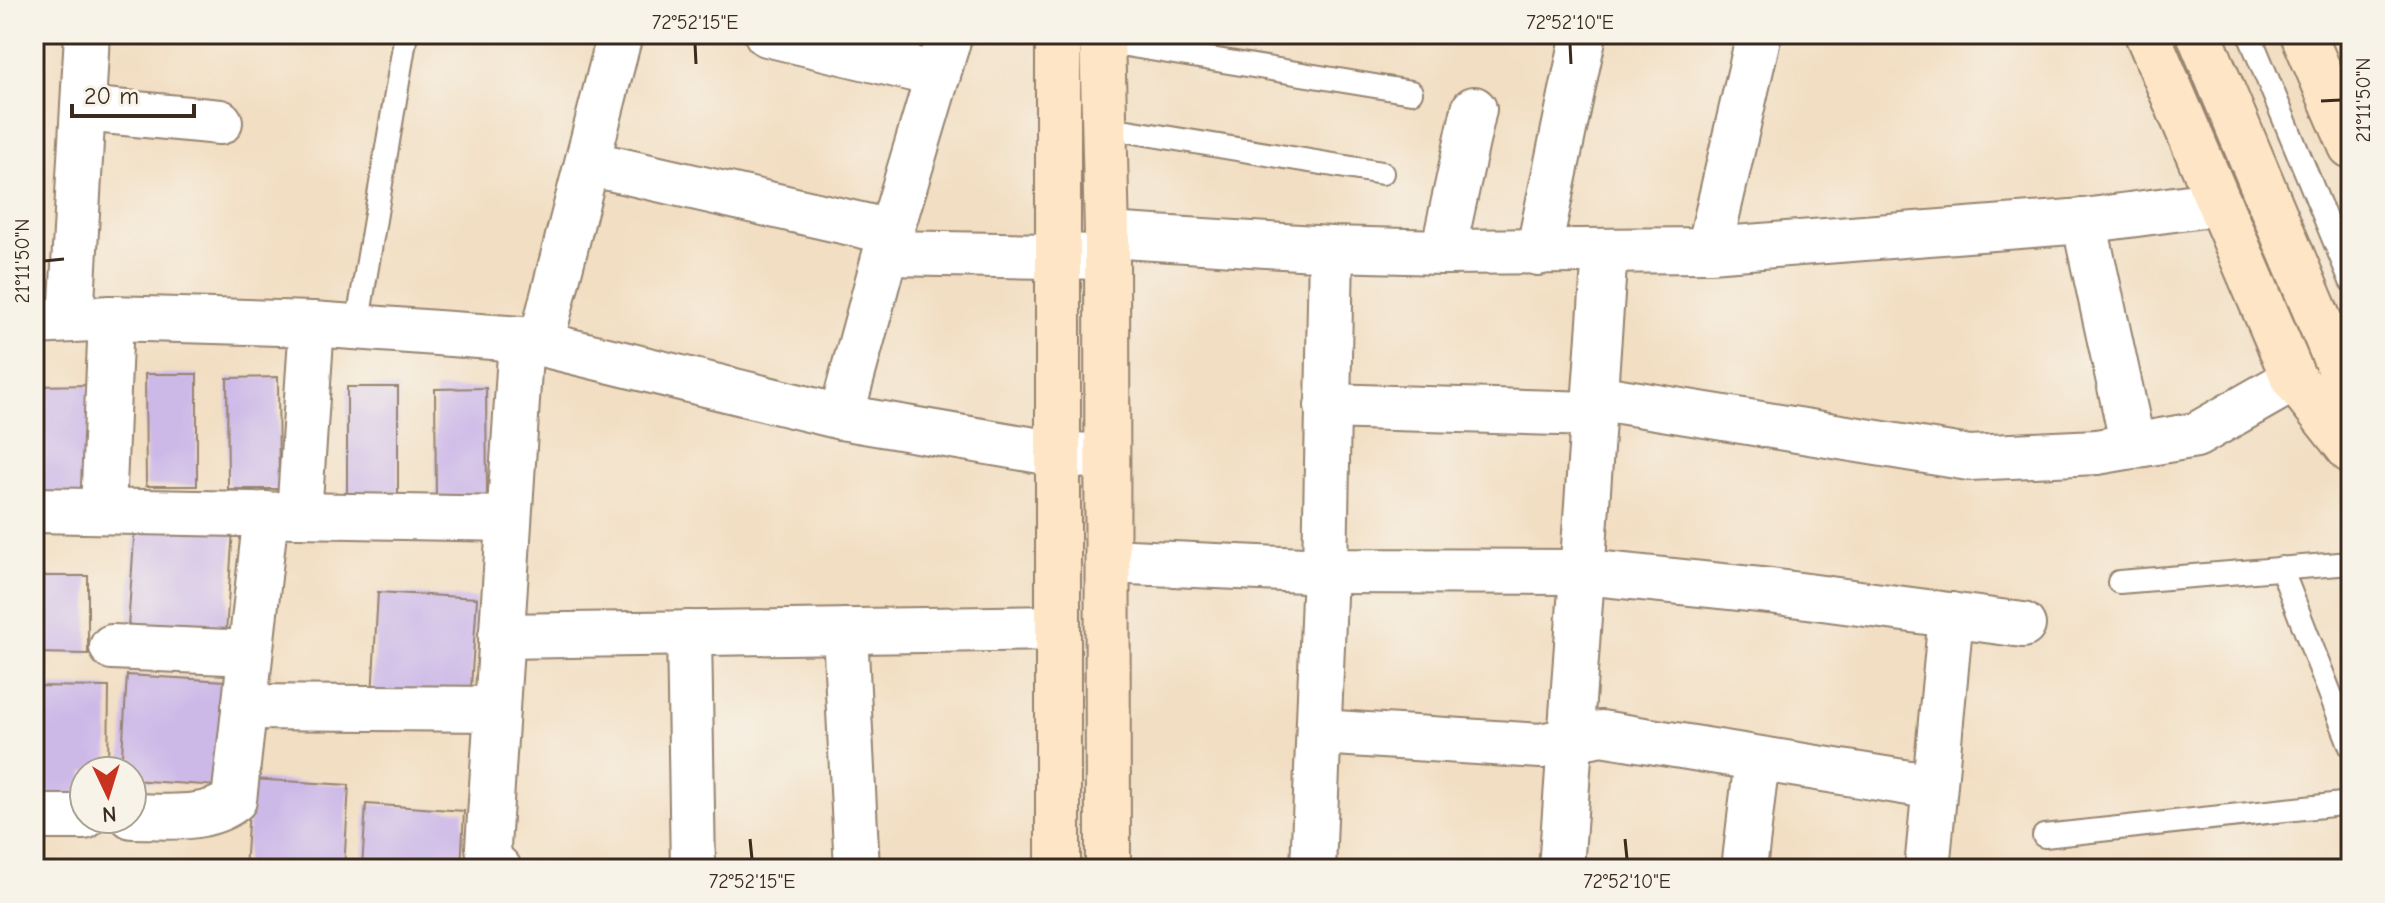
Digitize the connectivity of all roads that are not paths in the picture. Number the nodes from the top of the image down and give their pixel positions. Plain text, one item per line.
1 (87, 34) edge
2 (406, 34) edge
3 (620, 34) edge
4 (767, 34) edge
5 (950, 34) edge
6 (1058, 34) edge
7 (1584, 34) edge
8 (1759, 34) edge
9 (2147, 34) edge
10 (2199, 34) edge
11 (2249, 34) edge
12 (2303, 34) edge
13 (1102, 37) edge
14 (938, 75) junction
15 (1411, 92) dead end
16 (83, 109) junction
17 (1474, 109) dead end
18 (220, 122) dead end
19 (1104, 127) junction
20 (2351, 146) edge
21 (588, 163) junction
22 (1382, 173) dead end
23 (2219, 203) junction
24 (2084, 221) junction
25 (889, 242) junction
26 (1107, 246) junction
27 (1331, 249) junction
28 (1709, 250) junction
29 (1443, 252) junction
30 (1605, 252) junction
31 (1538, 253) junction
32 (1058, 256) junction
33 (2351, 281) edge
34 (72, 320) edge
35 (312, 324) junction
36 (357, 327) junction
37 (531, 341) junction
38 (2294, 379) junction
39 (2351, 396) edge
40 (1327, 406) junction
41 (1594, 406) junction
42 (841, 417) junction
43 (2133, 446) junction
44 (2351, 451) edge
45 (1058, 454) junction
46 (1107, 457) junction
47 (34, 510) edge
48 (103, 511) junction
49 (283, 514) junction
50 (509, 519) junction
51 (1108, 561) junction
52 (2351, 563) edge
53 (2281, 568) junction
54 (1325, 571) junction
55 (1584, 572) junction
56 (2119, 582) dead end
57 (1951, 615) junction
58 (2023, 625) dead end
59 (1058, 628) junction
60 (845, 631) junction
61 (689, 633) junction
62 (501, 636) junction
63 (112, 647) dead end
64 (250, 653) junction
65 (244, 707) junction
66 (497, 709) junction
67 (1319, 732) junction
68 (1570, 741) junction
69 (2351, 747) edge
70 (1757, 759) junction
71 (1934, 787) junction
72 (2351, 803) edge
73 (148, 816) edge
74 (34, 817) edge
75 (68, 817) edge
76 (2044, 836) dead end
77 (499, 869) edge
78 (693, 869) edge
79 (857, 869) edge
80 (1058, 869) edge
81 (1108, 869) edge
82 (1313, 869) edge
83 (1561, 869) edge
84 (1744, 869) edge
85 (1927, 869) edge

1 - 16 street
2 - 36 lane
3 - 21 street
4 - 14 street
5 - 14 street
6 - 32 street
7 - 31 street
8 - 28 street
9 - 23 street
10 - 39 street
11 - 33 lane
12 - 20 street
13 - 15 lane
13 - 19 street
14 - 25 street
16 - 18 street
16 - 34 street
17 - 29 street
19 - 22 lane
19 - 26 street
21 - 25 street
21 - 37 street
23 - 24 street
23 - 38 street
24 - 28 street
24 - 43 street
25 - 32 street
25 - 42 street
26 - 27 street
26 - 32 street
26 - 46 street
27 - 29 street
27 - 40 street
28 - 30 street
29 - 31 street
30 - 31 street
30 - 41 street
32 - 45 street
34 - 35 street
34 - 48 street
35 - 36 street
35 - 49 street
36 - 37 street
37 - 42 street
37 - 50 street
38 - 43 street
38 - 44 street
40 - 41 street
40 - 54 street
41 - 43 street
41 - 55 street
42 - 45 street
45 - 46 street
45 - 59 street
46 - 51 street
47 - 48 street
48 - 49 street
49 - 50 street
49 - 64 street
50 - 62 street
51 - 54 street
51 - 81 street
52 - 53 lane
53 - 56 lane
53 - 69 lane
54 - 55 street
54 - 67 street
55 - 57 street
55 - 68 street
57 - 58 street
57 - 71 street
59 - 60 street
59 - 80 street
60 - 61 street
60 - 79 street
61 - 62 street
61 - 78 street
62 - 66 street
63 - 64 street
64 - 65 street
65 - 66 street
65 - 73 street
66 - 77 street
67 - 68 street
67 - 82 street
68 - 70 street
68 - 83 street
70 - 71 street
70 - 84 street
71 - 85 street
72 - 76 lane
74 - 75 street

